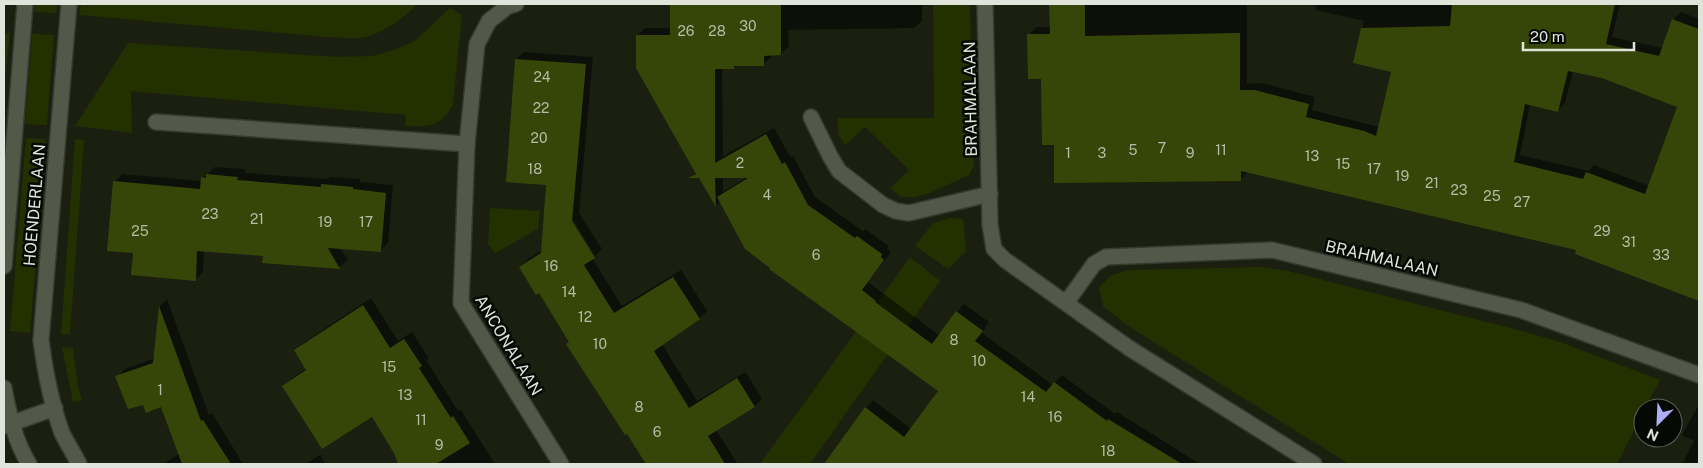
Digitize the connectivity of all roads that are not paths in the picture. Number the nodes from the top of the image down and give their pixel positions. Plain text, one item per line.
1 (25, 4) edge
2 (69, 4) edge
3 (516, 4) edge
4 (985, 4) edge
5 (811, 117) dead end
6 (156, 122) dead end
7 (467, 144) junction
8 (990, 194) junction
9 (4, 266) edge
10 (1066, 302) junction
11 (1699, 375) edge
12 (4, 388) edge
13 (55, 408) junction
14 (7, 424) edge
15 (28, 464) edge
16 (79, 464) edge
17 (561, 464) edge
18 (1314, 464) edge

1 - 9 street, HOENDERLAAN
2 - 13 street, HOENDERLAAN
3 - 7 street, ANCONALAAN
4 - 8 street, BRAHMALAAN
5 - 8 street
6 - 7 street
7 - 17 street, ANCONALAAN
8 - 10 street, BRAHMALAAN
10 - 11 street, BRAHMALAAN
10 - 18 street, BRAHMALAAN
12 - 14 street
13 - 14 street
13 - 16 street, HOENDERLAAN
14 - 15 street

